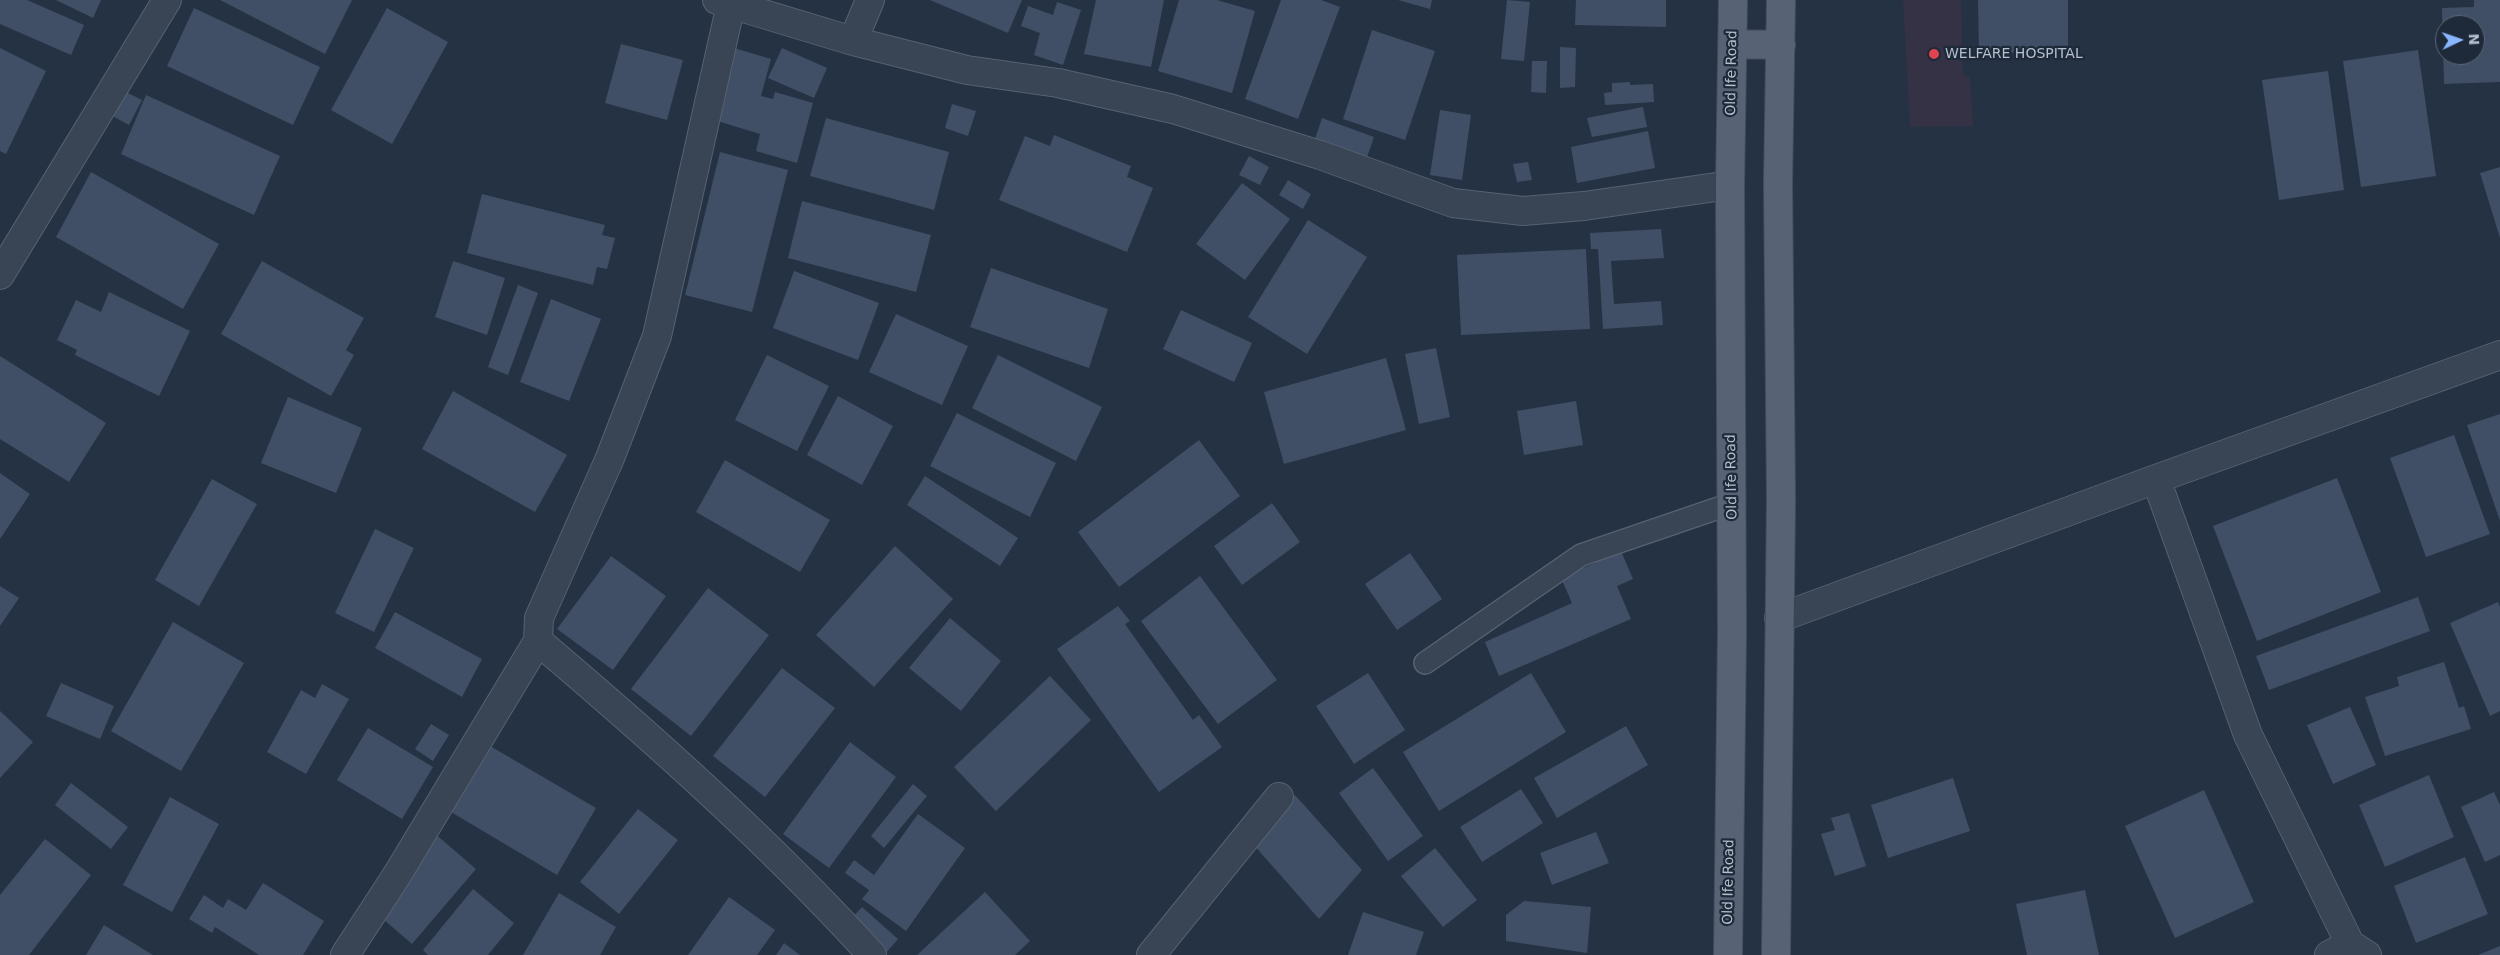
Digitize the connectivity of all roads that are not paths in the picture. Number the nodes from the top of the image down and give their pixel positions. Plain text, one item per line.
1 (167, 0) edge
2 (870, 0) edge
3 (1734, 0) edge
4 (1782, 0) edge
5 (724, 2) edge
6 (853, 41) junction
7 (1733, 44) junction
8 (1781, 45) junction
9 (1730, 185) junction
10 (0, 275) edge
11 (2500, 355) edge
12 (2156, 478) junction
13 (1733, 502) junction
14 (1779, 618) junction
15 (538, 641) junction
16 (1425, 663) dead end
17 (1279, 797) dead end
18 (2348, 951) edge
19 (345, 955) edge
20 (872, 955) edge
21 (1151, 955) edge
22 (1728, 955) edge
23 (1776, 955) edge

1 - 10 street
2 - 6 street
3 - 7 main road, Old Ife Road
4 - 8 main road
5 - 6 street
5 - 15 street
6 - 9 street
7 - 8 main road
7 - 9 main road, Old Ife Road
8 - 14 main road
9 - 13 main road, Old Ife Road
11 - 12 street
12 - 14 street
12 - 18 street
13 - 16 lane
13 - 22 main road, Old Ife Road
14 - 23 main road
15 - 19 street
15 - 20 street
17 - 21 street

